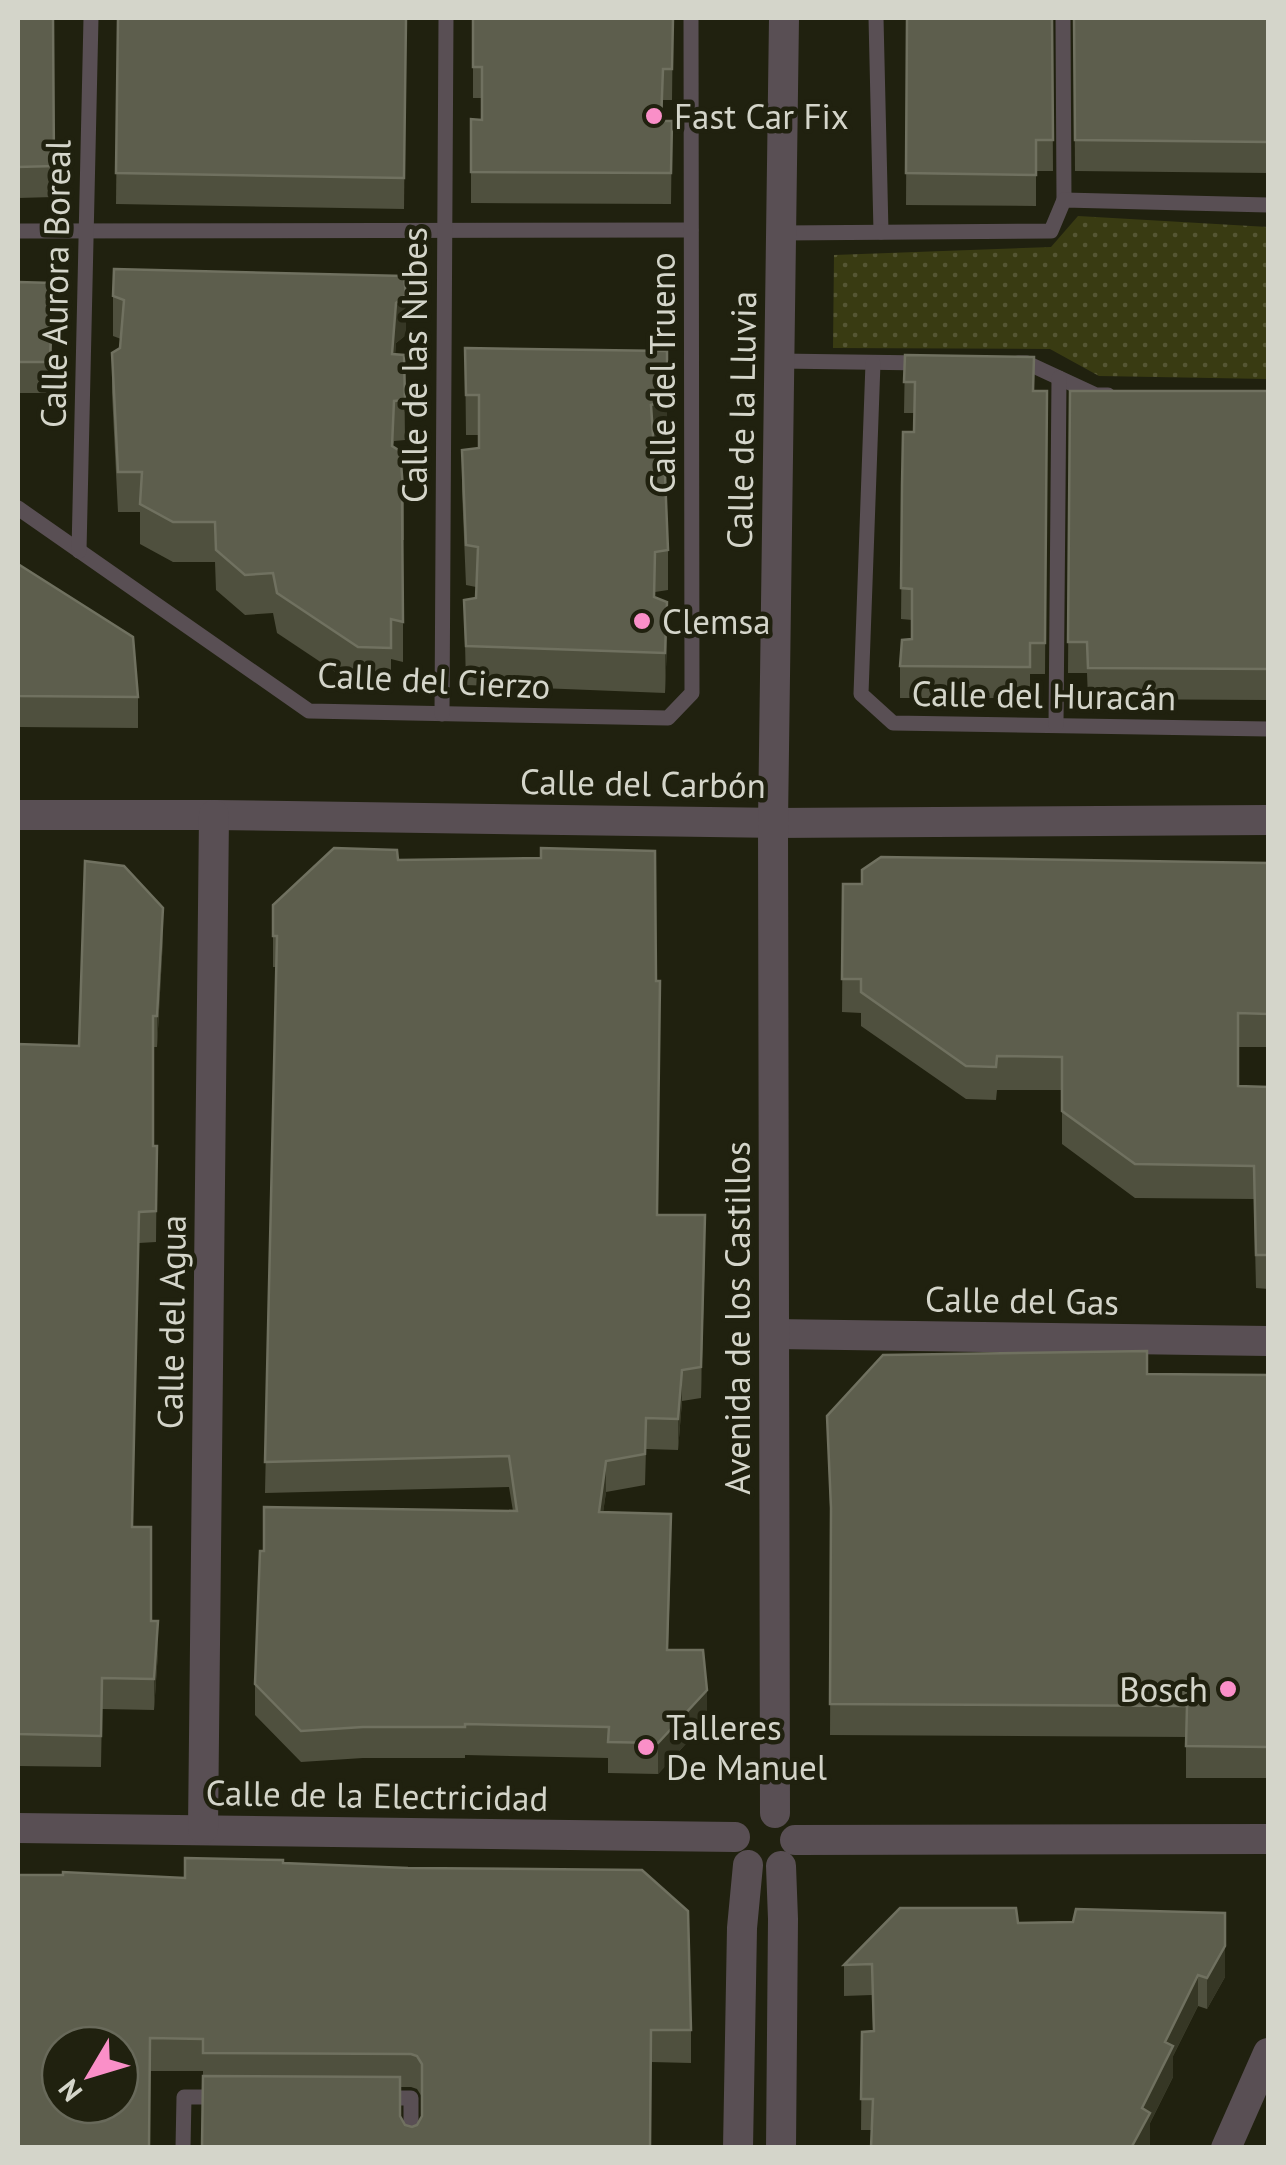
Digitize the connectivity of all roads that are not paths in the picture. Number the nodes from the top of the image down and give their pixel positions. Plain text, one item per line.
1 (91, 18) edge
2 (446, 18) edge
3 (691, 18) edge
4 (784, 18) edge
5 (876, 18) edge
6 (1063, 18) edge
7 (1064, 200) junction
8 (1268, 205) edge
9 (445, 230) junction
10 (691, 230) junction
11 (18, 231) edge
12 (86, 231) junction
13 (881, 232) junction
14 (781, 233) junction
15 (779, 361) junction
16 (873, 363) junction
17 (950, 363) edge
18 (1008, 363) edge
19 (1058, 378) junction
20 (1115, 396) edge
21 (18, 508) edge
22 (79, 551) junction
23 (442, 714) junction
24 (668, 718) joint
25 (1056, 726) junction
26 (1268, 729) edge
27 (214, 815) junction
28 (18, 816) edge
29 (1268, 820) edge
30 (773, 823) junction
31 (774, 1334) junction
32 (1268, 1341) edge
33 (775, 1812) junction
34 (18, 1828) edge
35 (203, 1829) junction
36 (735, 1837) junction
37 (1268, 1839) edge
38 (788, 1853) junction
39 (748, 1865) junction
40 (1268, 2052) edge
41 (241, 2098) edge
42 (373, 2098) edge
43 (183, 2148) edge
44 (411, 2148) edge
45 (738, 2148) edge
46 (780, 2148) edge
47 (1226, 2148) edge

1 - 12 lane, Calle Aurora Boreal
2 - 9 lane, Calle de las Nubes
3 - 10 lane, Calle del Trueno
4 - 14 street, Calle de la Lluvia
5 - 13 lane
6 - 7 lane
7 - 8 lane
7 - 13 lane
9 - 10 lane
9 - 12 lane
9 - 23 lane, Calle de las Nubes
10 - 24 lane, Calle del Trueno
11 - 12 lane
12 - 22 lane, Calle Aurora Boreal
13 - 14 lane
14 - 15 street, Calle de la Lluvia
15 - 16 lane
15 - 30 street, Calle de la Lluvia
16 - 17 lane
16 - 25 lane, Calle del Huracán
18 - 19 lane
19 - 20 lane
19 - 25 lane
21 - 22 lane, Calle del Cierzo
22 - 23 lane, Calle del Cierzo
23 - 24 lane, Calle del Cierzo
25 - 26 lane, Calle del Huracán
27 - 28 street, Calle del Carbón
27 - 30 street, Calle del Carbón
27 - 35 street, Calle del Agua
29 - 30 street, Calle del Carbón
30 - 31 street, Avenida de los Castillos
31 - 32 street, Calle del Gas
31 - 33 street, Avenida de los Castillos
33 - 36 street
33 - 38 street
34 - 35 street, Calle de la Electricidad
35 - 36 street, Calle de la Electricidad
36 - 39 street
37 - 38 street
38 - 39 street
38 - 46 street
39 - 45 street
40 - 47 street
41 - 43 lane
42 - 44 lane

